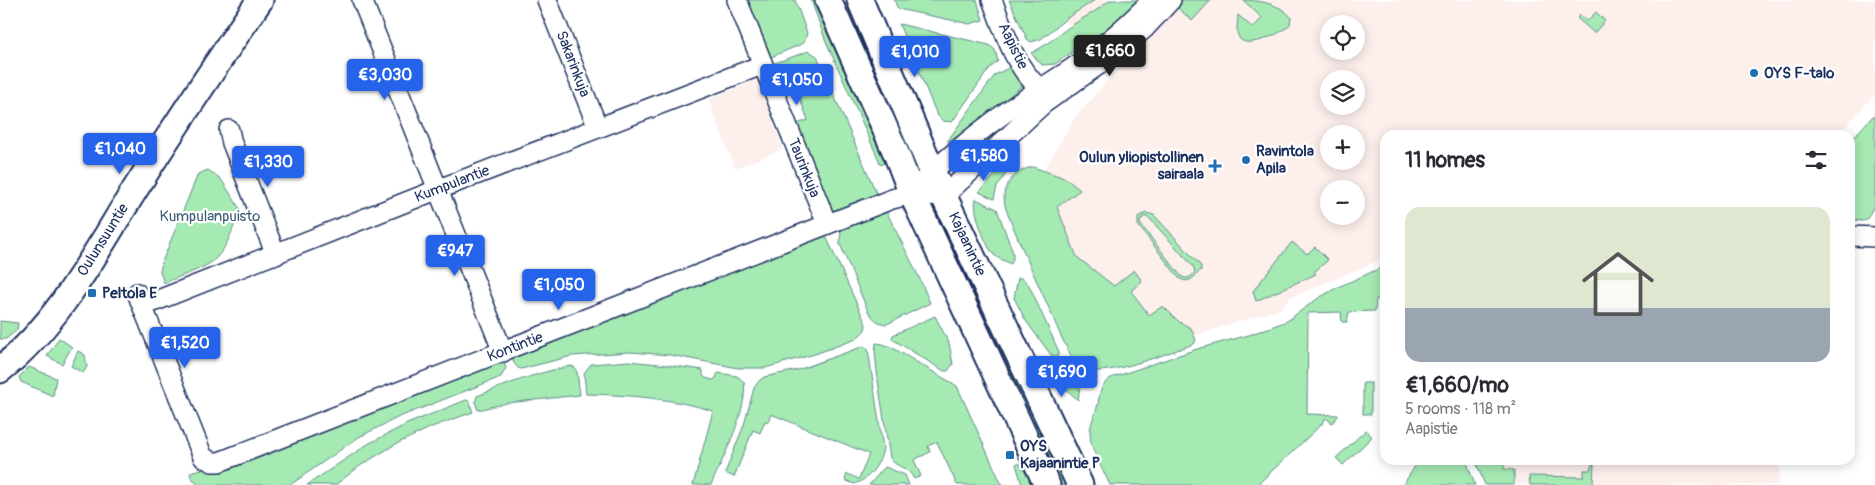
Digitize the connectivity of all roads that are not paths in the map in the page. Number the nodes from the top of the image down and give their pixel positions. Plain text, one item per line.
1 (260, 0) edge
2 (362, 0) edge
3 (547, 0) edge
4 (737, 0) edge
5 (828, 0) edge
6 (860, 0) edge
7 (992, 0) edge
8 (1152, 0) edge
9 (1171, 0) edge
10 (762, 65) junction
11 (1044, 96) junction
12 (598, 128) junction
13 (229, 130) dead end
14 (932, 171) junction
15 (439, 189) junction
16 (912, 194) junction
17 (944, 196) junction
18 (827, 224) junction
19 (1855, 236) edge
20 (1875, 237) edge
21 (276, 255) junction
22 (503, 352) junction
23 (0, 370) edge
24 (203, 457) joint
25 (1047, 485) edge
26 (1080, 485) edge

1 - 23 main road, Oulunsuuntie
2 - 15 street
3 - 12 street, Sakarinkuja
4 - 10 street, Taurinkuja
5 - 16 main road, Kajaanintie
6 - 14 main road, Kajaanintie
7 - 11 street, Aapistie
8 - 11 street
9 - 11 street
10 - 12 street, Kumpulantie
10 - 18 street, Taurinkuja
11 - 14 street
11 - 17 street
12 - 15 street, Kumpulantie
13 - 21 street
14 - 16 street
14 - 17 main road, Kajaanintie
15 - 21 street, Kumpulantie
15 - 22 street
16 - 17 street
16 - 18 street, Kontintie
16 - 25 main road, Kajaanintie
17 - 26 main road, Kajaanintie
18 - 22 street, Kontintie
19 - 20 street
21 - 24 street, Kumpulantie
22 - 24 street, Kontintie

